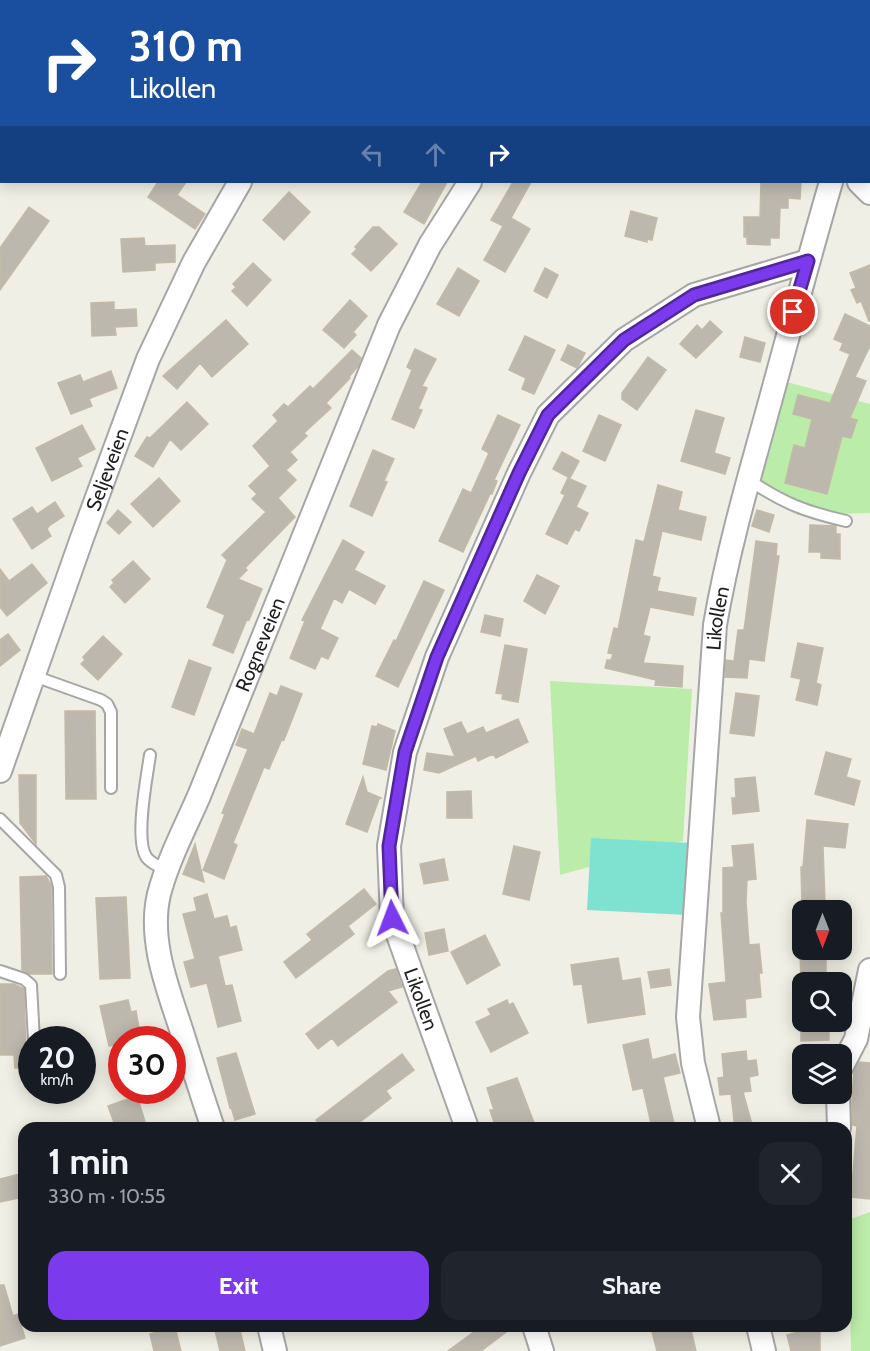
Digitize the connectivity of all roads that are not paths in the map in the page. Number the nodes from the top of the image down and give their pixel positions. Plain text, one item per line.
1 (239, 183) edge
2 (469, 183) edge
3 (831, 183) edge
4 (808, 261) junction
5 (749, 480) junction
6 (846, 521) dead end
7 (34, 676) junction
8 (150, 755) dead end
9 (0, 771) edge
10 (111, 788) dead end
11 (0, 819) edge
12 (167, 870) junction
13 (870, 969) edge
14 (0, 971) edge
15 (60, 974) dead end
16 (32, 1026) edge
17 (852, 1047) edge
18 (838, 1104) edge
19 (211, 1122) edge
20 (465, 1122) edge
21 (707, 1122) edge
22 (839, 1122) edge
23 (270, 1332) edge
24 (536, 1332) edge
25 (759, 1332) edge
26 (275, 1351) edge
27 (542, 1351) edge
28 (764, 1351) edge

1 - 7 street, Seljeveien
2 - 12 street, Rogneveien
3 - 4 street, Likollen
4 - 5 street, Likollen
4 - 20 street, Likollen
5 - 6 lane
5 - 21 street, Likollen
7 - 9 street, Seljeveien
7 - 10 lane
8 - 12 lane
11 - 15 lane
12 - 19 street, Rogneveien
13 - 17 street
14 - 16 lane
18 - 22 street
23 - 26 street
24 - 27 street
25 - 28 street

